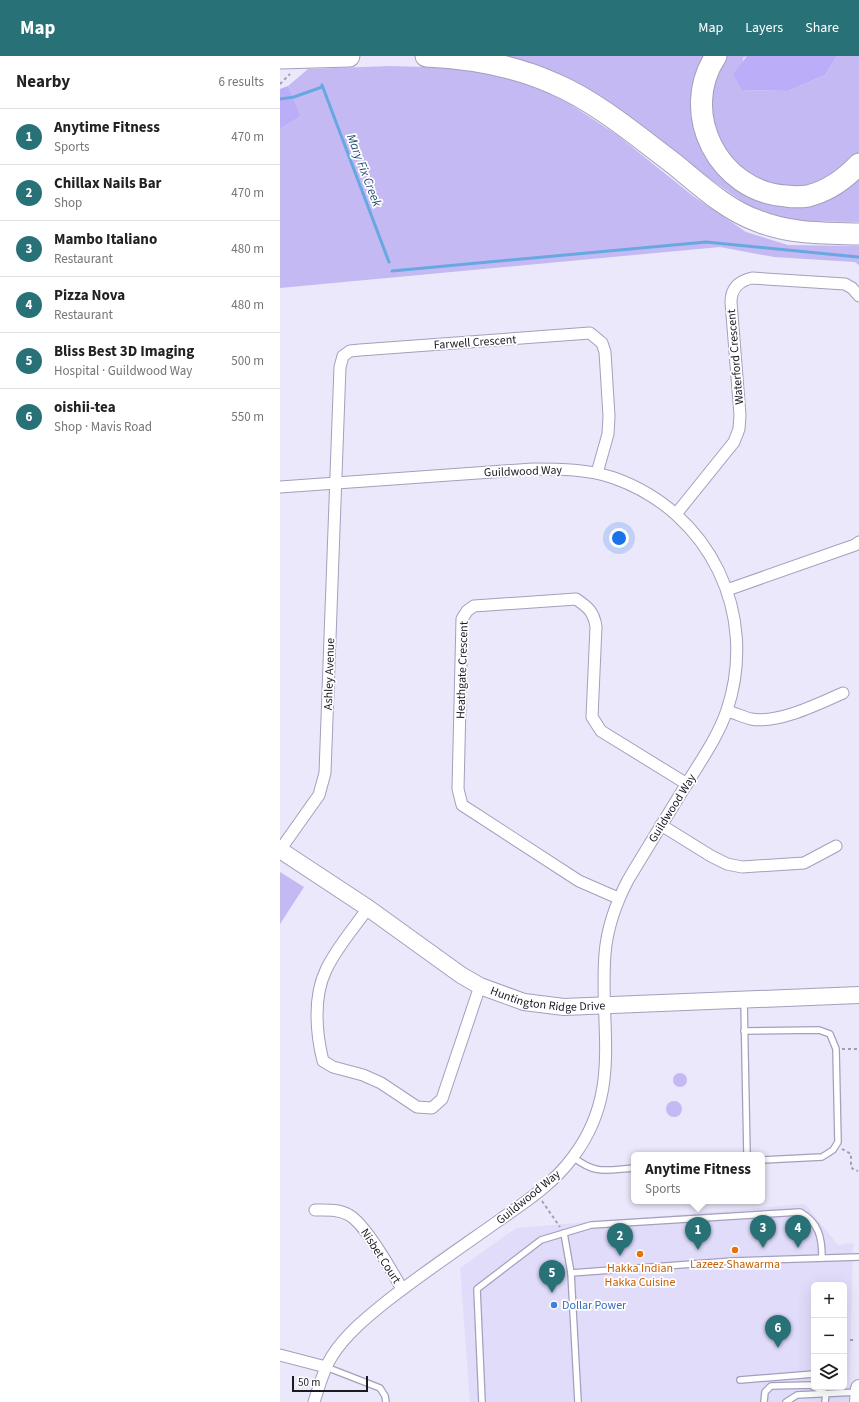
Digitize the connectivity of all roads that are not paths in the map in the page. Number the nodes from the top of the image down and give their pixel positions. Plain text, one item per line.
1 (349, 56) edge
2 (426, 56) edge
3 (716, 56) edge
4 (280, 58) edge
5 (859, 164) edge
6 (859, 234) edge
7 (859, 296) edge
8 (597, 473) junction
9 (336, 484) junction
10 (280, 487) edge
11 (676, 514) junction
12 (859, 542) edge
13 (727, 590) junction
14 (843, 693) dead end
15 (727, 711) junction
16 (687, 784) junction
17 (661, 825) junction
18 (836, 846) dead end
19 (280, 850) edge
20 (618, 898) junction
21 (368, 908) junction
22 (480, 986) junction
23 (859, 995) edge
24 (744, 1000) junction
25 (605, 1006) junction
26 (744, 1031) junction
27 (747, 1152) edge
28 (573, 1157) junction
29 (765, 1160) edge
30 (631, 1168) edge
31 (316, 1210) dead end
32 (564, 1233) junction
33 (859, 1257) edge
34 (822, 1258) junction
35 (571, 1273) junction
36 (402, 1289) junction
37 (280, 1355) edge
38 (326, 1367) junction
39 (811, 1374) edge
40 (740, 1380) dead end
41 (811, 1385) edge
42 (859, 1388) edge
43 (819, 1390) edge
44 (859, 1392) edge
45 (826, 1394) junction
46 (314, 1402) edge
47 (386, 1402) edge
48 (482, 1402) edge
49 (578, 1402) edge
50 (764, 1402) edge
51 (786, 1402) edge
52 (825, 1402) edge
53 (858, 1402) edge

1 - 4 highway
2 - 6 highway
3 - 5 highway
7 - 11 street, Waterford Crescent
8 - 9 street, Guildwood Way
8 - 9 street, Farwell Crescent
8 - 11 street, Guildwood Way
9 - 10 street, Guildwood Way
9 - 19 street, Ashley Avenue
11 - 13 street, Guildwood Way
12 - 13 street
13 - 15 street, Guildwood Way
14 - 15 street
15 - 16 street, Guildwood Way
16 - 17 street, Guildwood Way
16 - 20 street, Heathgate Crescent
17 - 18 street
17 - 20 street, Guildwood Way
19 - 21 street, Huntington Ridge Drive
20 - 25 street, Guildwood Way
21 - 22 street, Huntington Ridge Drive
21 - 22 street
22 - 25 street, Huntington Ridge Drive
23 - 24 street, Huntington Ridge Drive
24 - 25 street, Huntington Ridge Drive
24 - 26 lane
25 - 28 street, Guildwood Way
26 - 27 lane
26 - 29 lane
28 - 30 lane
28 - 36 street, Guildwood Way
31 - 36 street, Nisbet Court
32 - 34 lane
32 - 35 lane
32 - 48 lane
33 - 34 lane
34 - 35 lane
35 - 49 lane
36 - 38 street, Guildwood Way
37 - 38 street
38 - 46 street, Guildwood Way
38 - 47 lane
39 - 40 lane
41 - 50 lane
42 - 44 street
43 - 45 lane
44 - 45 lane
44 - 53 street
45 - 51 lane
45 - 52 lane

